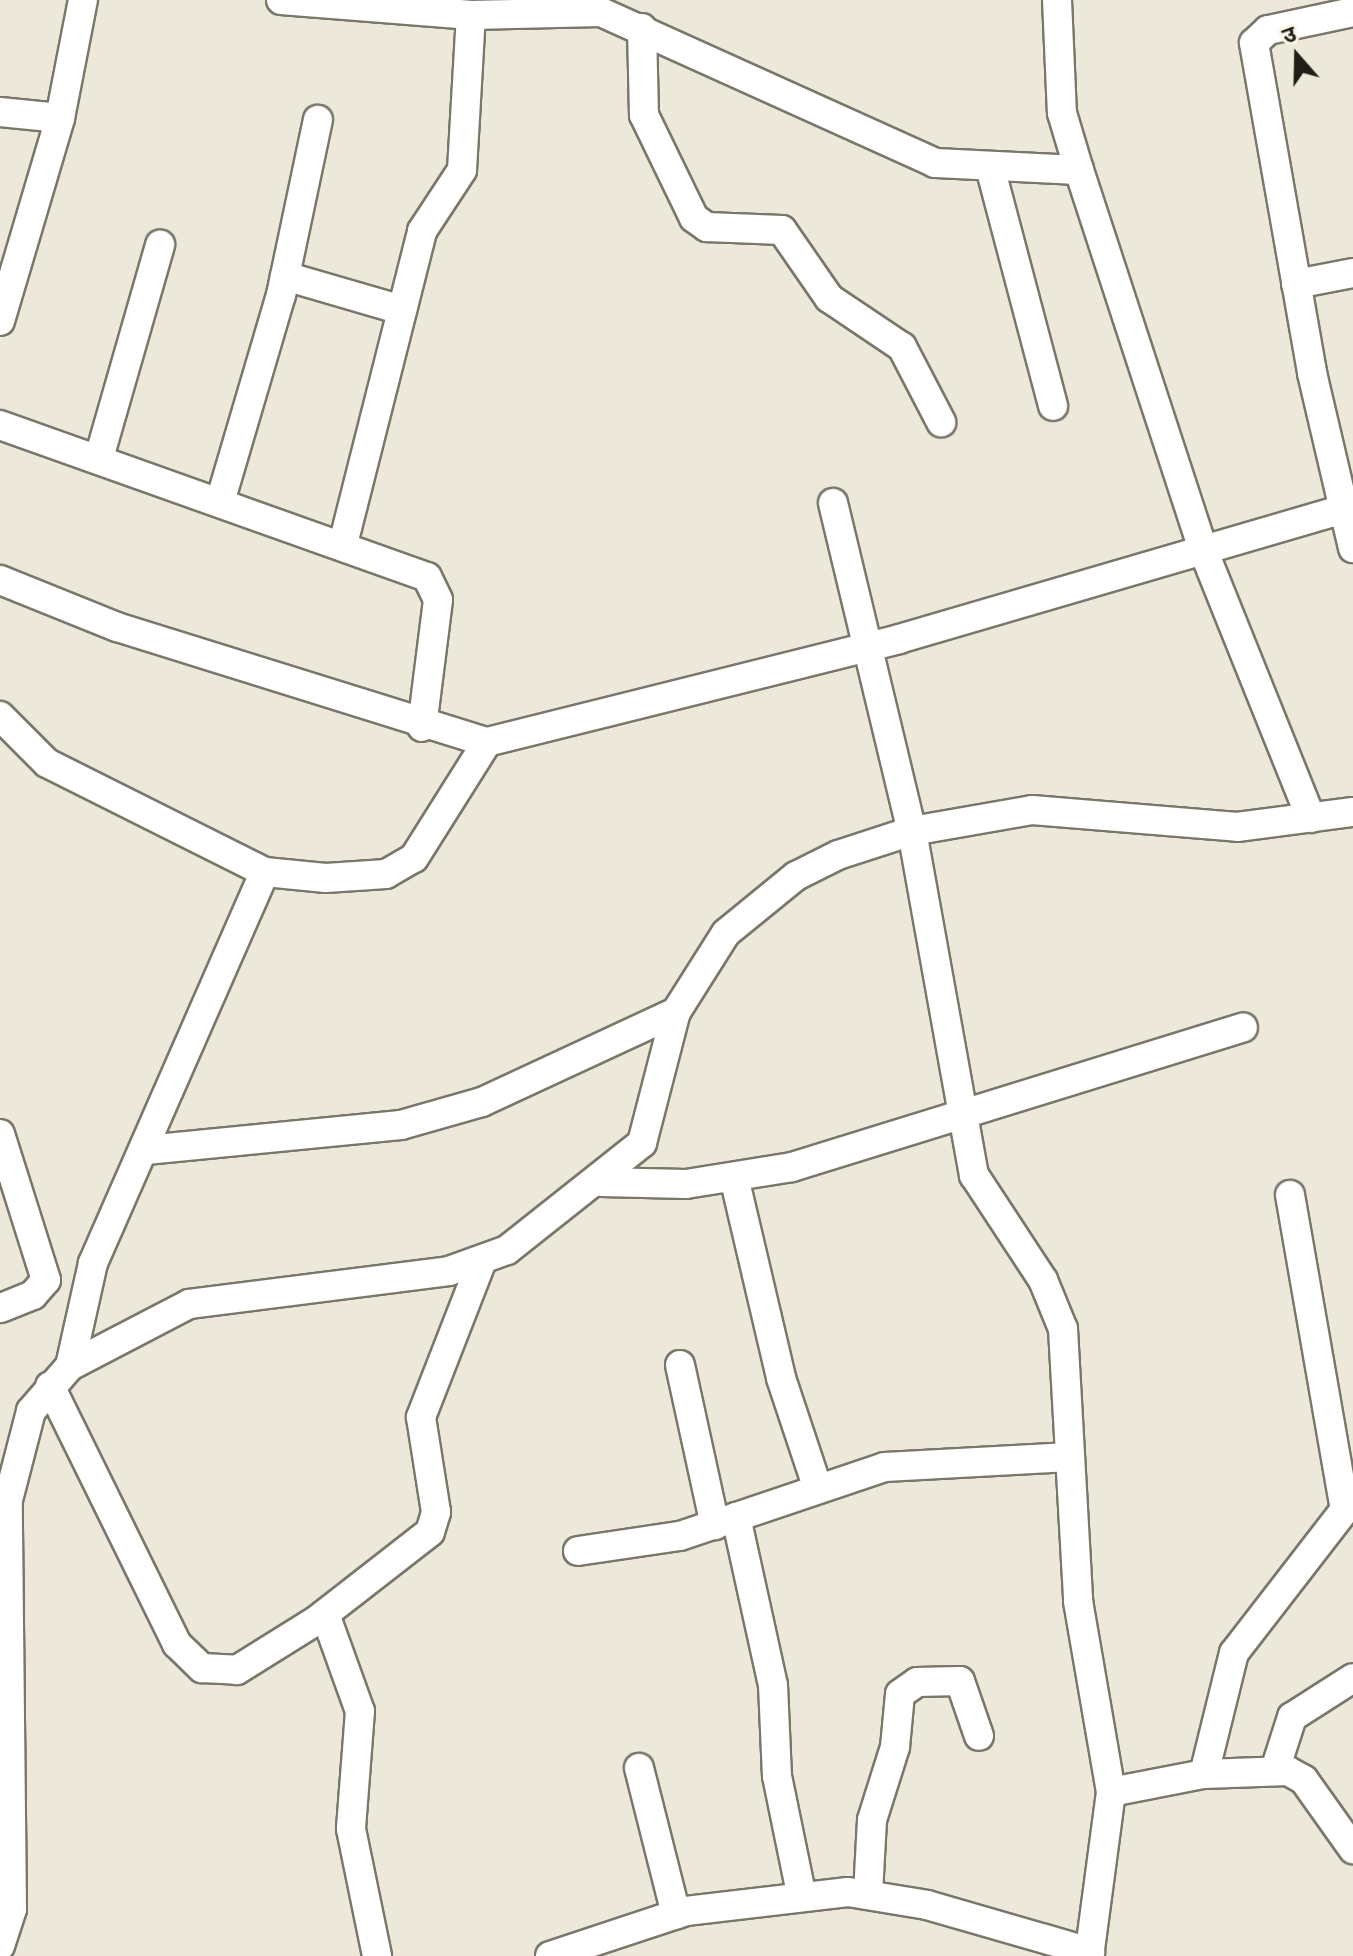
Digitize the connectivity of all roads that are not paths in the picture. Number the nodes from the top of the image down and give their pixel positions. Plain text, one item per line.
1 (83, 0) edge
2 (281, 0) edge
3 (1057, 0) edge
4 (1353, 12) edge
5 (471, 15) junction
6 (642, 28) junction
7 (0, 112) edge
8 (60, 118) junction
9 (318, 120) dead end
10 (990, 167) junction
11 (1079, 170) junction
12 (160, 245) dead end
13 (1353, 273) edge
14 (285, 276) junction
15 (1296, 284) junction
16 (402, 310) junction
17 (0, 321) edge
18 (1053, 406) dead end
19 (941, 422) dead end
20 (0, 425) edge
21 (99, 458) junction
22 (220, 502) junction
23 (833, 503) dead end
24 (1346, 508) edge
25 (343, 544) junction
26 (1202, 547) junction
27 (1353, 548) edge
28 (0, 580) edge
29 (865, 646) junction
30 (0, 716) edge
31 (422, 727) junction
32 (487, 742) junction
33 (1353, 812) edge
34 (1311, 818) junction
35 (912, 831) junction
36 (265, 872) junction
37 (676, 1012) junction
38 (1243, 1027) dead end
39 (961, 1119) junction
40 (0, 1137) edge
41 (146, 1150) junction
42 (734, 1177) junction
43 (601, 1182) junction
44 (1290, 1195) dead end
45 (481, 1263) junction
46 (0, 1308) edge
47 (680, 1365) dead end
48 (70, 1366) junction
49 (50, 1386) junction
50 (1070, 1457) junction
51 (817, 1486) junction
52 (1348, 1502) edge
53 (726, 1521) junction
54 (578, 1551) dead end
55 (325, 1614) junction
56 (1353, 1678) edge
57 (979, 1736) dead end
58 (639, 1768) dead end
59 (1275, 1770) junction
60 (1204, 1774) junction
61 (1111, 1792) junction
62 (1353, 1849) edge
63 (801, 1893) junction
64 (868, 1894) junction
65 (676, 1914) junction
66 (0, 1946) edge
67 (1089, 1954) edge
68 (377, 1956) edge
69 (550, 1956) edge

1 - 8 street
2 - 5 street
3 - 11 street
4 - 15 street
5 - 6 street
5 - 16 street
6 - 10 street
6 - 19 street
7 - 8 street
8 - 17 street
9 - 14 street
10 - 11 street
10 - 18 street
11 - 26 street
12 - 21 street
13 - 15 street
14 - 16 street
14 - 22 street
15 - 24 street
16 - 25 street
20 - 21 street
21 - 22 street
22 - 25 street
23 - 29 street
24 - 26 street
24 - 27 street
25 - 31 street
26 - 29 street
26 - 34 street
28 - 31 street
29 - 32 street
29 - 35 street
30 - 36 street
31 - 32 street
32 - 36 street
33 - 34 street
34 - 35 street
35 - 37 street
35 - 39 street
36 - 41 street
37 - 41 street
37 - 43 street
38 - 39 street
39 - 42 street
39 - 50 street
40 - 46 street
41 - 48 street
42 - 43 street
42 - 51 street
43 - 45 street
44 - 52 street
45 - 48 street
45 - 55 street
47 - 53 street
48 - 49 street
49 - 55 street
49 - 66 street
50 - 51 street
50 - 61 street
51 - 53 street
52 - 60 street
53 - 54 street
53 - 63 street
55 - 68 street
56 - 59 street
57 - 64 street
58 - 65 street
59 - 60 street
59 - 62 street
60 - 61 street
61 - 67 street
63 - 64 street
63 - 65 street
64 - 67 street
65 - 69 street

